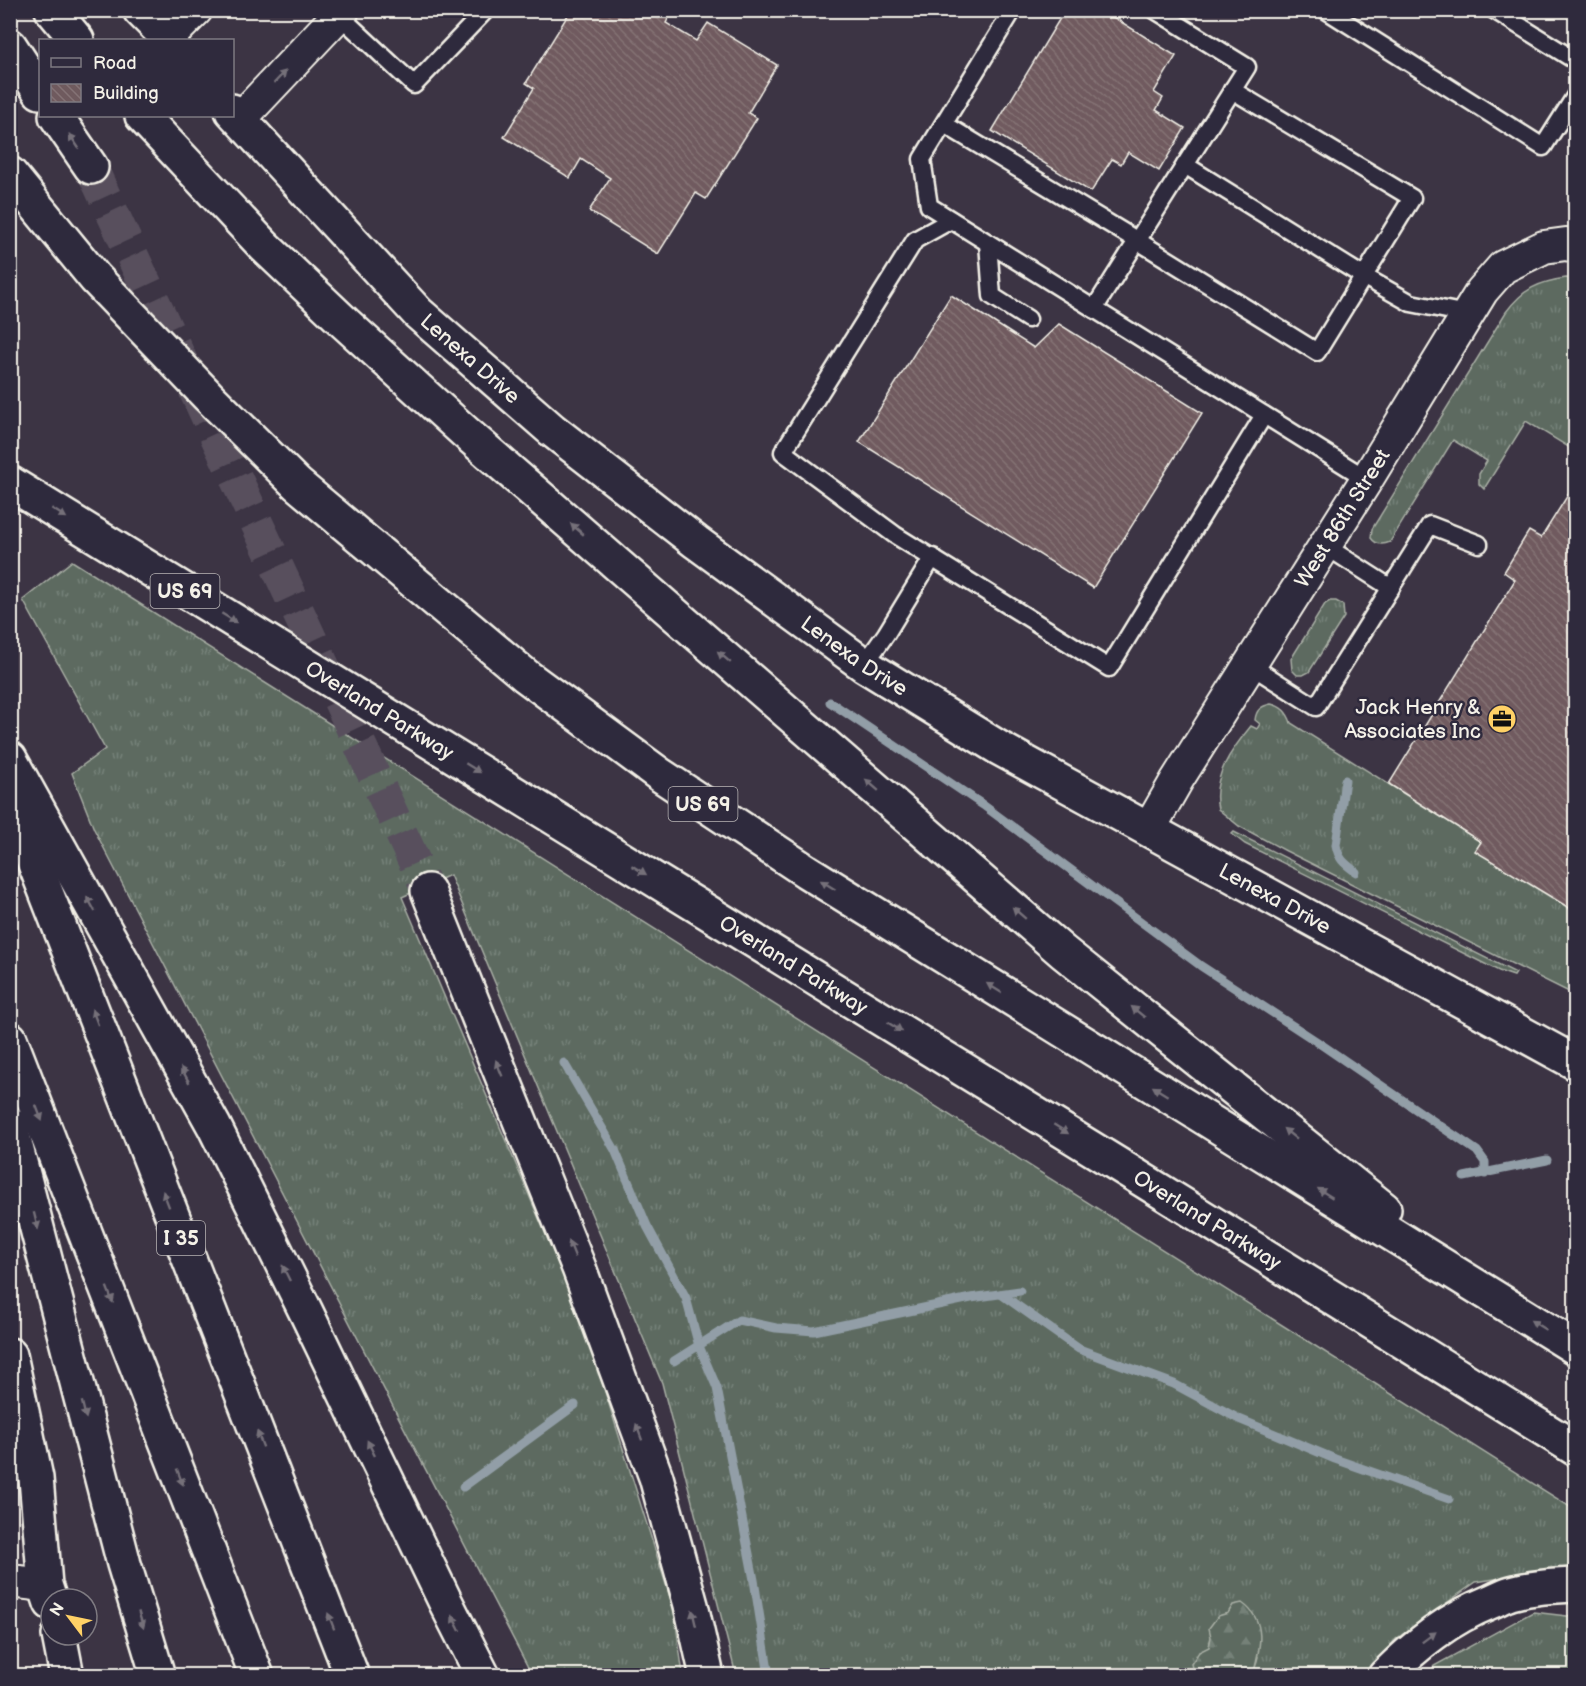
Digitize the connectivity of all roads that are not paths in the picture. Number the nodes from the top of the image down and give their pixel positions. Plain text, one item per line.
1 (52, 10) edge
2 (140, 10) edge
3 (196, 10) edge
4 (486, 10) edge
5 (1012, 10) edge
6 (1155, 10) edge
7 (1326, 10) edge
8 (1494, 10) edge
9 (341, 13) edge
10 (76, 39) edge
11 (169, 39) edge
12 (10, 46) edge
13 (1575, 60) edge
14 (39, 90) edge
15 (1232, 90) junction
16 (1575, 95) edge
17 (236, 115) edge
18 (57, 117) edge
19 (143, 117) edge
20 (944, 124) junction
21 (1185, 165) junction
22 (91, 167) tunnel mouth
23 (10, 174) edge
24 (951, 220) junction
25 (1572, 240) edge
26 (1138, 241) junction
27 (988, 243) junction
28 (1363, 276) junction
29 (1094, 309) junction
30 (1467, 314) junction
31 (1028, 318) dead end
32 (1264, 415) junction
33 (1367, 479) junction
34 (10, 483) edge
35 (1479, 544) dead end
36 (1324, 545) junction
37 (933, 557) junction
38 (1391, 588) junction
39 (864, 665) junction
40 (1250, 665) junction
41 (10, 759) edge
42 (10, 800) edge
43 (1149, 829) junction
44 (428, 891) tunnel mouth
45 (10, 1039) edge
46 (1575, 1063) edge
47 (10, 1124) edge
48 (1500, 1302) junction
49 (1575, 1348) edge
50 (10, 1355) edge
51 (1575, 1449) edge
52 (10, 1581) edge
53 (1575, 1585) edge
54 (47, 1587) edge
55 (39, 1591) edge
56 (61, 1647) edge
57 (67, 1676) edge
58 (158, 1676) edge
59 (257, 1676) edge
60 (352, 1676) edge
61 (483, 1676) edge
62 (707, 1676) edge
63 (1385, 1676) edge

1 - 10 main road
2 - 11 main road
3 - 11 street
4 - 9 lane
5 - 20 lane
6 - 15 lane
7 - 16 lane
8 - 13 lane
17 -> 9 street
12 - 14 main road
15 - 21 lane
15 - 28 lane
17 - 39 main road, Lenexa Drive
22 -> 18 main road
48 -> 19 main road
20 - 24 lane
20 - 26 lane
21 - 26 lane
21 - 28 lane
48 -> 23 main road, US 69
24 - 27 lane
24 - 37 lane
25 - 30 street, West 86th Street
26 - 28 lane
26 - 29 lane
27 - 29 lane
27 - 31 lane
28 - 30 lane
29 - 32 lane
30 - 33 street, West 86th Street
32 - 33 lane
32 - 37 lane
33 - 36 street, West 86th Street
34 -> 51 main road, Overland Parkway / US 69
35 - 38 lane
36 - 38 lane
36 - 40 street, West 86th Street
37 - 39 lane
38 - 40 lane
39 - 43 main road, Lenexa Drive
40 - 43 street, West 86th Street
61 -> 41 main road
60 -> 42 main road, I 35
43 - 46 main road, Lenexa Drive
62 -> 44 main road
45 -> 59 main road
47 -> 58 main road
49 -> 48 main road, US 69
50 - 54 main road
52 - 55 street
63 -> 53 main road
56 - 57 main road

